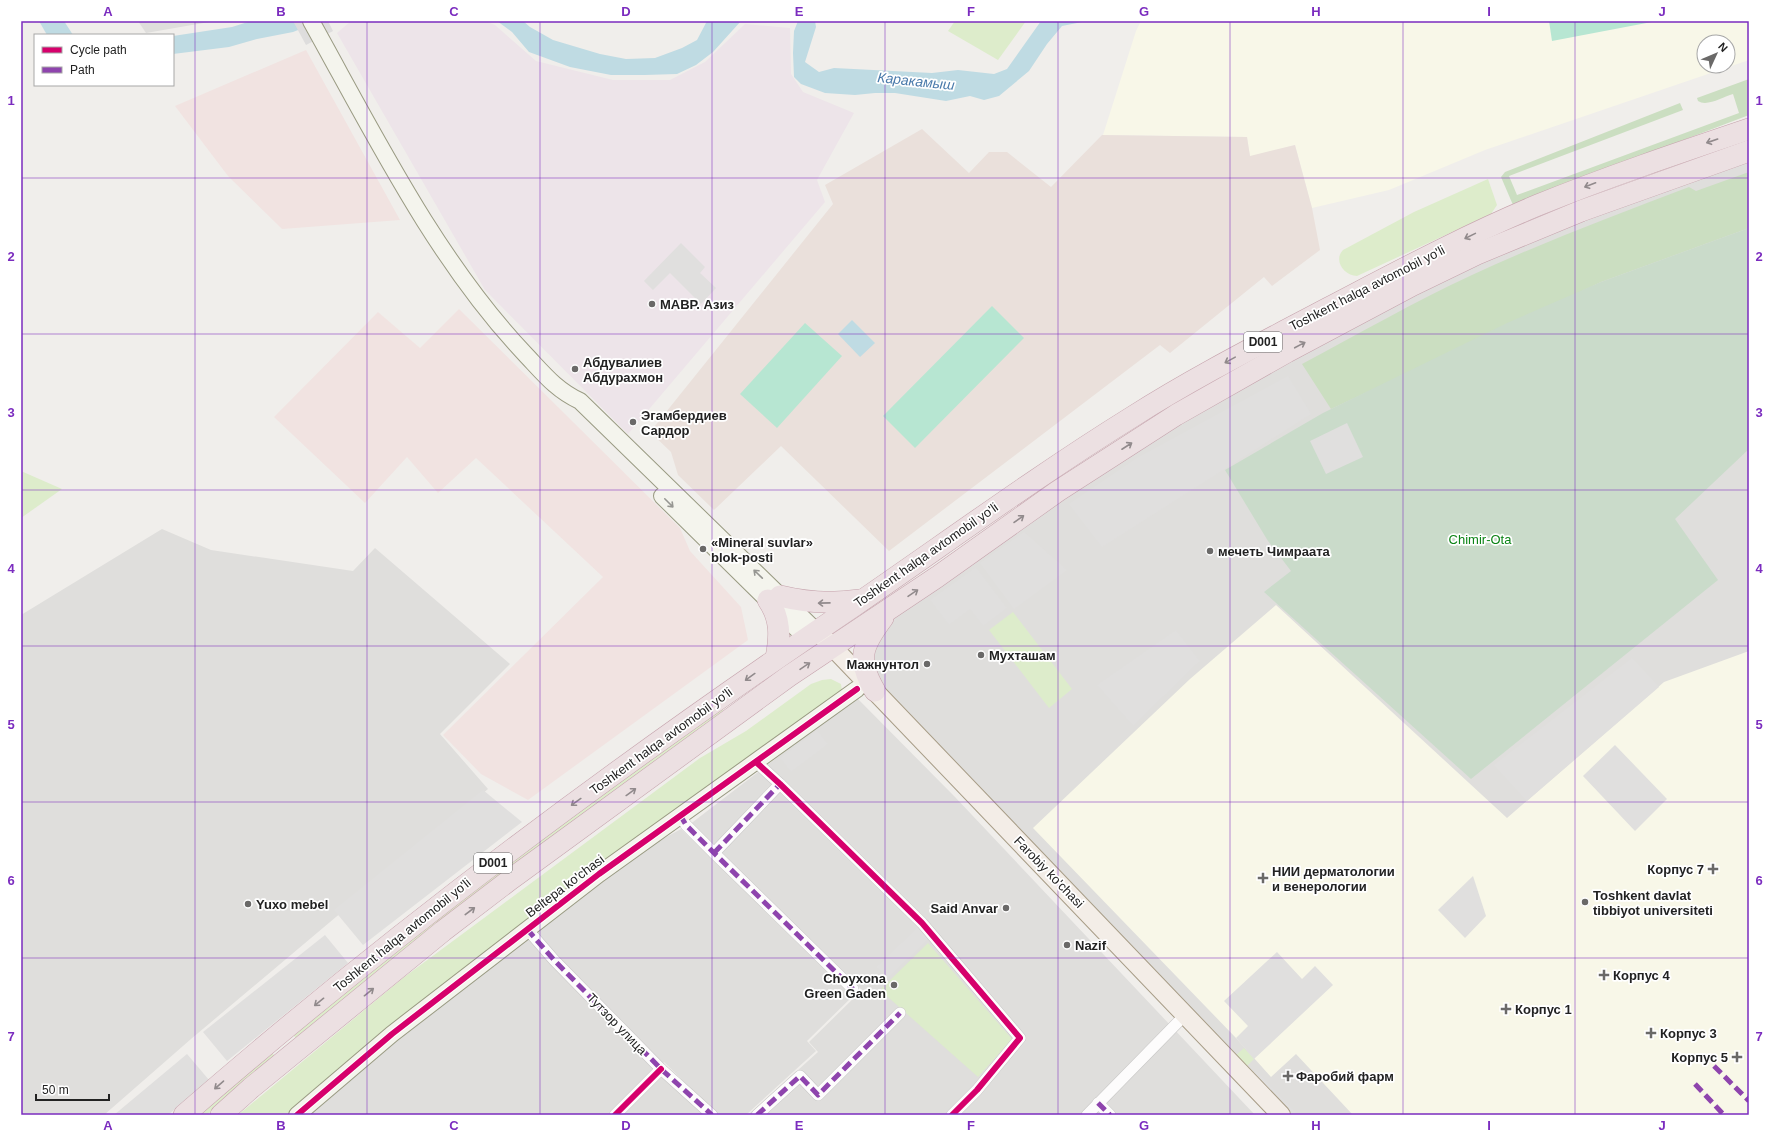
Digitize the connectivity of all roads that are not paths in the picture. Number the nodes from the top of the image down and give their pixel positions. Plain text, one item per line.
1 (311, 21) edge
2 (1749, 129) edge
3 (1749, 151) edge
4 (1535, 207) junction
5 (1542, 226) junction
6 (774, 598) junction
7 (863, 599) junction
8 (891, 608) junction
9 (811, 634) junction
10 (828, 651) junction
11 (776, 658) junction
12 (866, 690) junction
13 (756, 762) junction
14 (780, 784) junction
15 (680, 815) junction
16 (714, 853) junction
17 (527, 929) junction
18 (853, 989) dead end
19 (900, 1013) dead end
20 (1181, 1018) junction
21 (272, 1040) junction
22 (287, 1058) junction
23 (661, 1069) junction
24 (1098, 1103) junction
25 (184, 1115) edge
26 (220, 1115) edge
27 (297, 1115) edge
28 (615, 1115) edge
29 (712, 1115) edge
30 (757, 1115) edge
31 (952, 1115) edge
32 (1087, 1115) edge
33 (1110, 1115) edge
34 (1264, 1115) edge
35 (1281, 1115) edge

1 - 6 main road
2 -> 4 highway, Toshkent halqa avtomobil yo'li / D001
3 - 5 highway, Toshkent halqa avtomobil yo'li / D001
4 - 5 highway
4 -> 7 highway, Toshkent halqa avtomobil yo'li / D001
8 -> 5 highway, Toshkent halqa avtomobil yo'li / D001
7 -> 6 highway
6 - 9 main road
6 - 11 highway
7 - 9 highway, Toshkent halqa avtomobil yo'li / D001
8 - 10 highway, Toshkent halqa avtomobil yo'li / D001
8 - 12 highway
9 - 10 main road, Farobiy ko'chasi
9 - 11 highway, Toshkent halqa avtomobil yo'li / D001
10 - 12 main road, Farobiy ko'chasi
22 -> 10 highway, Toshkent halqa avtomobil yo'li / D001
11 -> 21 highway, Toshkent halqa avtomobil yo'li / D001
12 - 13 main road, Beltepa ko'chasi
12 - 20 main road, Farobiy ko'chasi
13 - 14 street
13 - 15 main road, Beltepa ko'chasi
14 - 16 street
14 - 31 street
15 - 16 street
15 - 17 main road, Beltepa ko'chasi
16 - 18 street
17 - 23 street, Тутзор улица
17 - 27 main road, Beltepa ko'chasi
19 - 30 street
20 - 24 street
20 - 34 main road, Farobiy ko'chasi
20 - 35 main road, Farobiy ko'chasi
21 - 22 highway
21 -> 25 highway, Toshkent halqa avtomobil yo'li / D001
22 - 26 highway, Toshkent halqa avtomobil yo'li / D001
23 - 28 street
23 - 29 street, Тутзор улица
24 - 32 street
24 - 33 street

